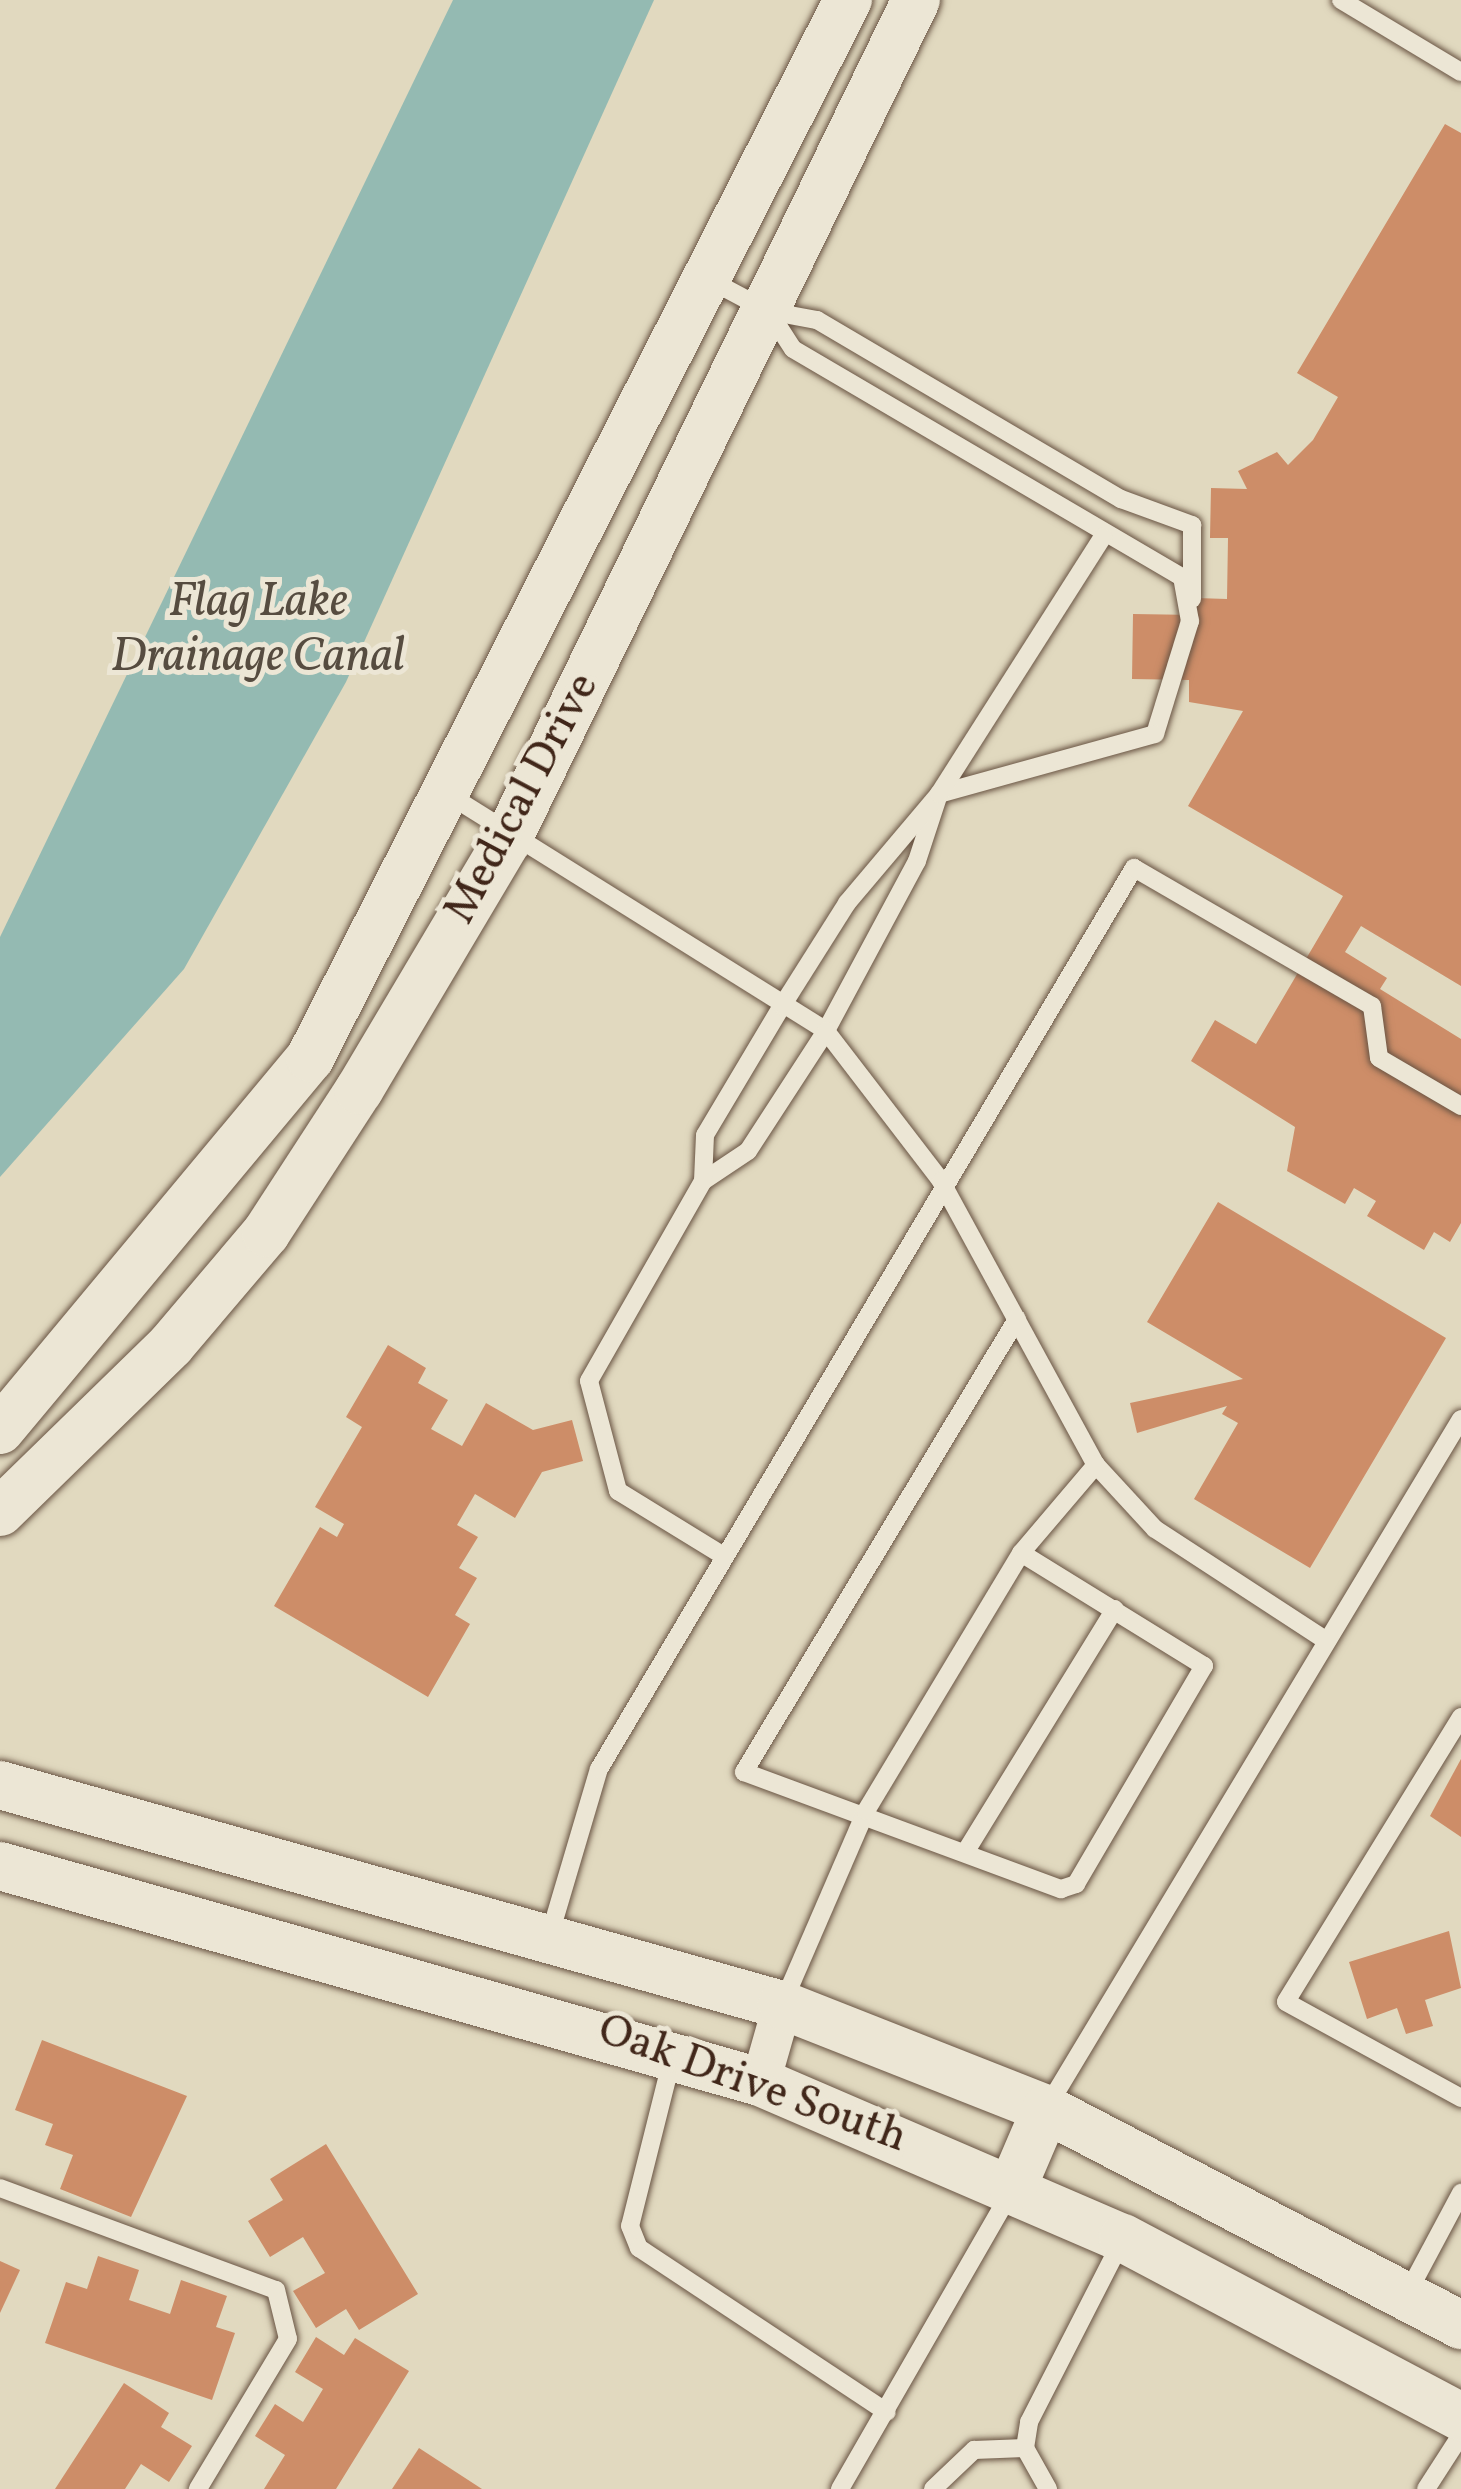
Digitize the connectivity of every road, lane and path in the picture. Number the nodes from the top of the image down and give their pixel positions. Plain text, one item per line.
1 (848, 0) edge
2 (916, 0) edge
3 (1341, 0) edge
4 (1461, 72) edge
5 (706, 278) junction
6 (768, 311) junction
7 (1102, 537) junction
8 (1190, 621) junction
9 (446, 792) junction
10 (939, 794) junction
11 (507, 841) junction
12 (782, 1006) junction
13 (826, 1031) junction
14 (1461, 1106) edge
15 (703, 1181) junction
16 (941, 1181) junction
17 (1017, 1318) junction
18 (1461, 1419) edge
19 (0, 1430) edge
20 (1096, 1465) junction
21 (0, 1512) edge
22 (1021, 1553) junction
23 (722, 1556) junction
24 (1115, 1609) junction
25 (1327, 1641) junction
26 (1461, 1717) edge
27 (0, 1785) edge
28 (866, 1811) junction
29 (966, 1851) junction
30 (0, 1868) edge
31 (550, 1934) junction
32 (782, 2005) junction
33 (674, 2051) junction
34 (760, 2082) junction
35 (1461, 2098) edge
36 (1046, 2109) junction
37 (1013, 2186) junction
38 (0, 2188) edge
39 (1461, 2193) edge
40 (1123, 2238) junction
41 (1406, 2295) junction
42 (1461, 2325) edge
43 (887, 2412) junction
44 (1461, 2417) edge
45 (1461, 2435) edge
46 (1025, 2448) junction
47 (198, 2489) edge
48 (841, 2489) edge
49 (933, 2489) edge
50 (1048, 2489) edge
51 (1426, 2489) edge

1 - 5 street, Medical Drive
2 - 6 street, Medical Drive
3 - 4 lane
5 - 6 lane
5 - 9 street, Medical Drive
6 - 7 lane
6 - 8 lane
6 - 11 street, Medical Drive
7 - 8 lane
7 - 10 lane
8 - 10 lane
9 - 11 lane
9 - 19 street, Medical Drive
10 - 12 lane
10 - 13 lane
11 - 12 lane
11 - 21 street, Medical Drive
12 - 13 lane
12 - 15 lane
13 - 15 lane
13 - 16 lane
14 - 16 lane
15 - 23 lane
16 - 17 lane
16 - 23 lane
17 - 20 lane
17 - 28 lane
18 - 25 lane
20 - 22 lane
20 - 25 lane
22 - 24 lane
22 - 28 lane
23 - 31 lane
24 - 29 lane
24 - 29 lane
25 - 36 lane
26 - 35 lane
27 - 31 street, Oak Drive South
28 - 29 lane
28 - 32 lane
30 - 33 street, Oak Drive South
31 - 32 street, Oak Drive South
32 - 34 street
32 - 36 street, Oak Drive South
33 - 34 street, Oak Drive South
33 - 43 lane
34 - 37 street, Oak Drive South
36 - 37 street
36 - 41 street, Oak Drive South
37 - 40 street, Oak Drive South
37 - 43 lane
38 - 47 lane
39 - 41 lane
40 - 44 street, Oak Drive South
40 - 46 lane
41 - 42 street, Oak Drive South
43 - 48 lane
45 - 51 lane
46 - 49 lane
46 - 50 lane

